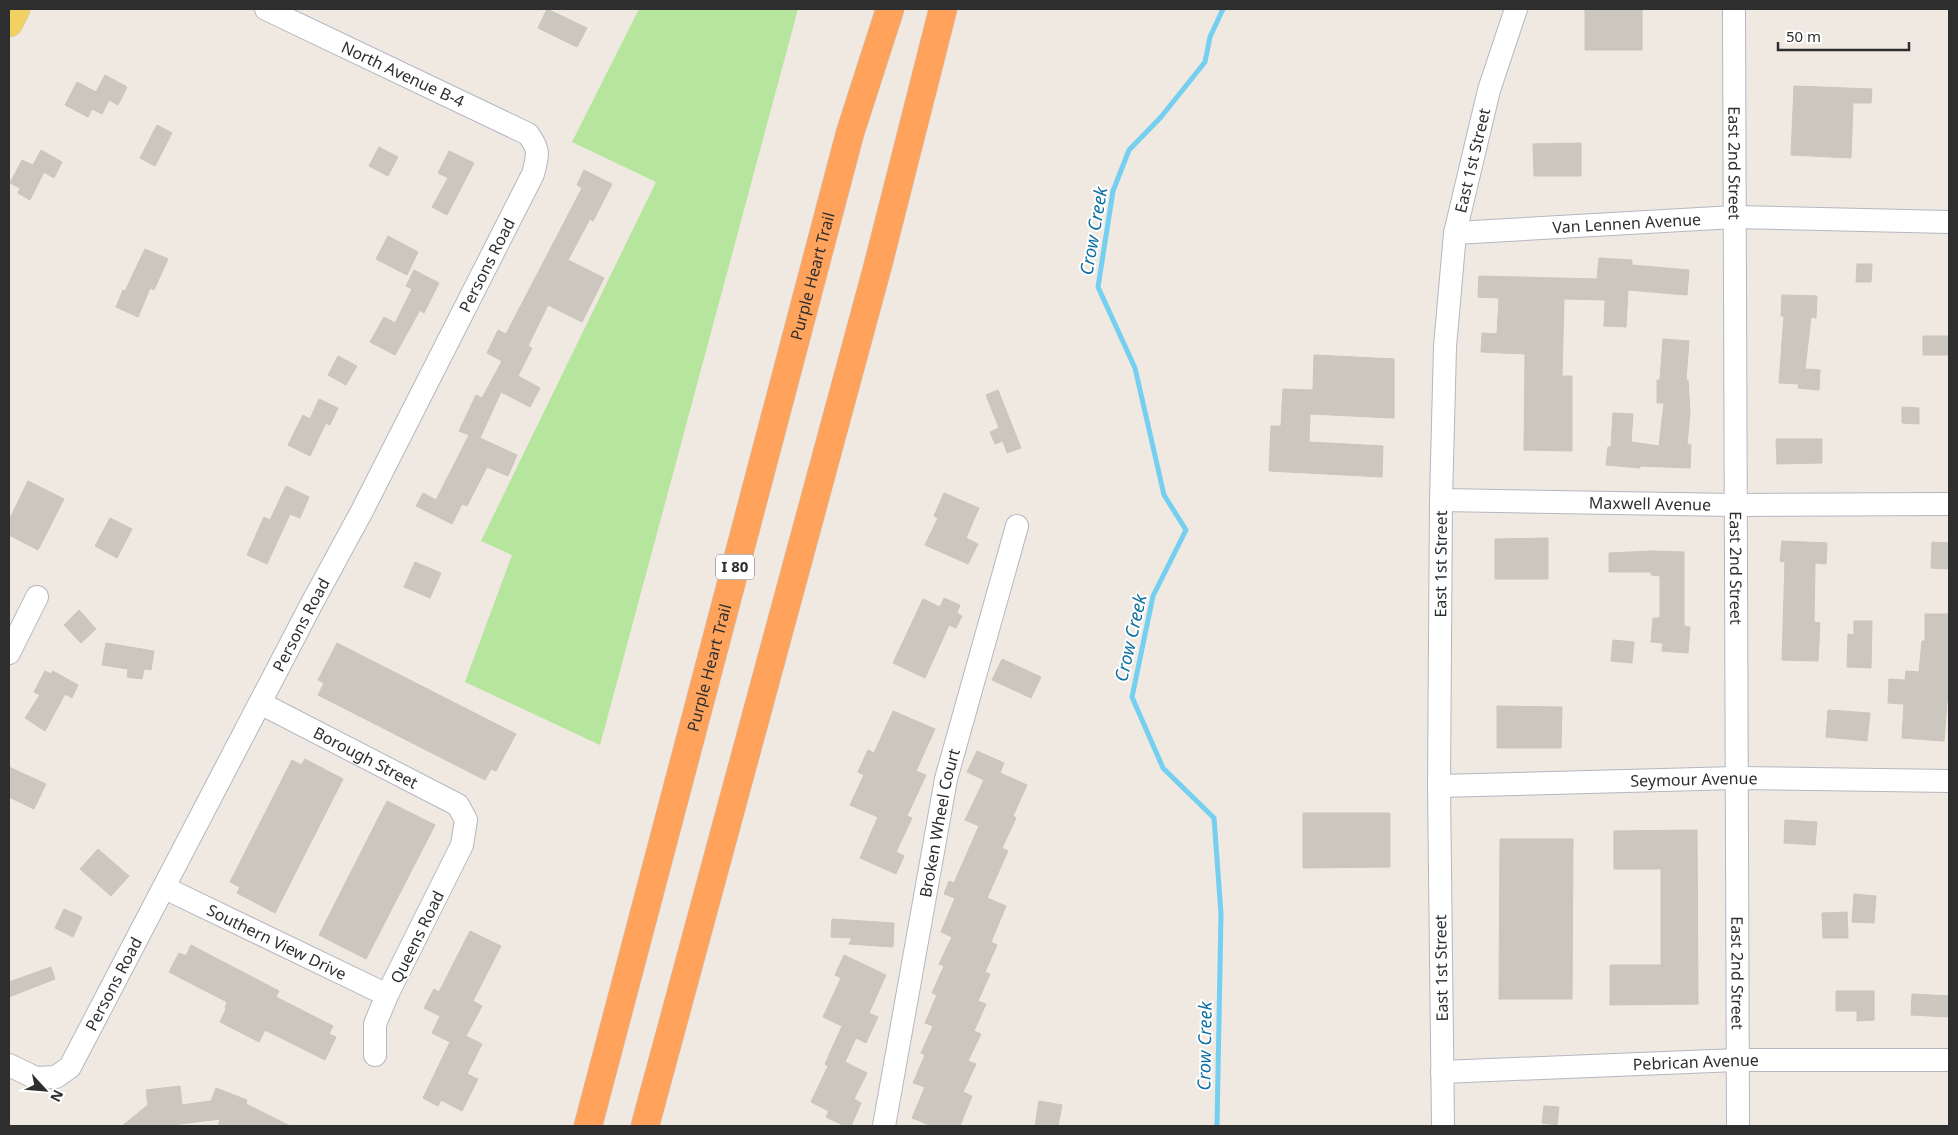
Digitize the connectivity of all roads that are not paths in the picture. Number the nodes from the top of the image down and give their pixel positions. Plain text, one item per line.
1 (16, 9) edge
2 (266, 9) edge
3 (890, 9) edge
4 (943, 9) edge
5 (962, 9) edge
6 (1516, 9) edge
7 (1734, 9) edge
8 (9, 23) edge
9 (536, 145) joint
10 (1734, 217) junction
11 (1949, 222) edge
12 (1455, 233) junction
13 (878, 265) junction
14 (1441, 500) junction
15 (1949, 504) edge
16 (1735, 505) junction
17 (1017, 526) dead end
18 (37, 597) dead end
19 (9, 653) edge
20 (260, 703) junction
21 (1736, 778) junction
22 (1949, 781) edge
23 (1439, 786) junction
24 (466, 820) joint
25 (165, 888) junction
26 (387, 995) junction
27 (375, 1055) dead end
28 (1738, 1060) junction
29 (1949, 1060) edge
30 (9, 1065) edge
31 (1442, 1072) junction
32 (588, 1126) edge
33 (646, 1126) edge
34 (884, 1126) edge
35 (1443, 1126) edge
36 (1738, 1126) edge

1 - 8 main road
2 - 9 street, North Avenue B-4
3 - 32 highway, Purple Heart Trail / I 80
4 - 13 highway
5 - 13 highway
6 - 12 street, East 1st Street
7 - 10 street, East 2nd Street
9 - 20 street, Persons Road
10 - 11 street, Van Lennen Avenue
10 - 12 street, Van Lennen Avenue
10 - 16 street, East 2nd Street
12 - 14 street, East 1st Street
13 - 33 highway
14 - 16 street, Maxwell Avenue
14 - 23 street, East 1st Street
15 - 16 street, Maxwell Avenue
16 - 21 street, East 2nd Street
17 - 34 street, Broken Wheel Court
18 - 19 street
20 - 24 street, Borough Street
20 - 25 street, Persons Road
21 - 22 street, Seymour Avenue
21 - 23 street, Seymour Avenue
21 - 28 street, East 2nd Street
23 - 31 street, East 1st Street
24 - 26 street, Queens Road
25 - 26 street, Southern View Drive
25 - 30 street, Persons Road
26 - 27 street, Queens Road
28 - 29 street, Pebrican Avenue
28 - 31 street, Pebrican Avenue
28 - 36 street, East 2nd Street
31 - 35 street, East 1st Street

